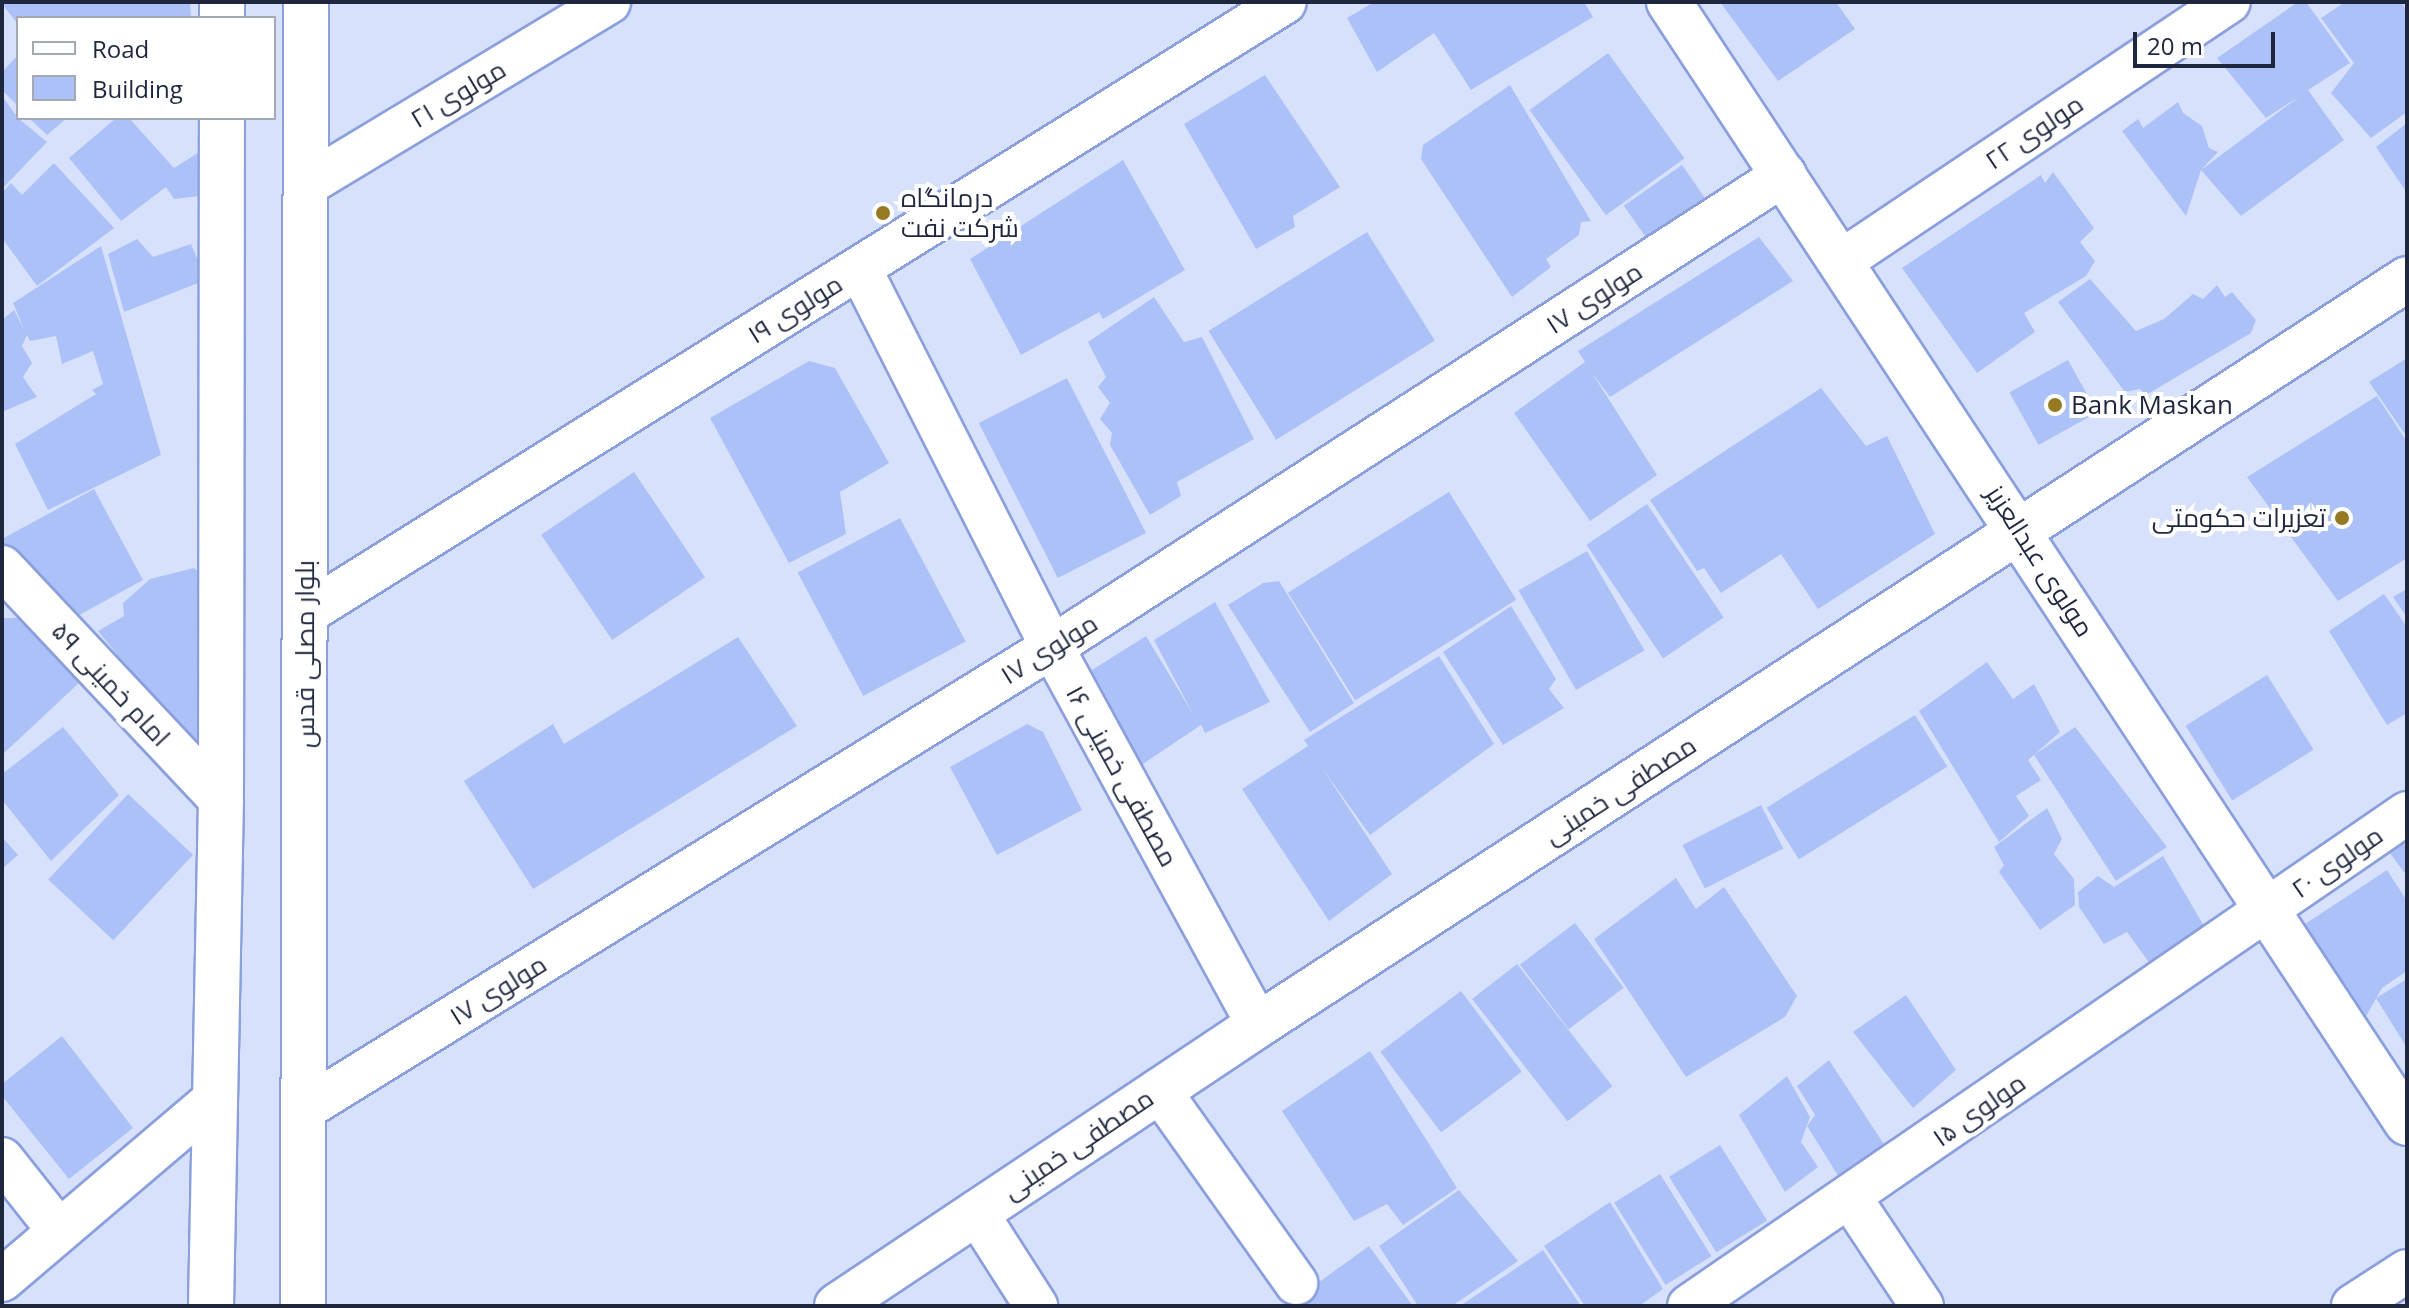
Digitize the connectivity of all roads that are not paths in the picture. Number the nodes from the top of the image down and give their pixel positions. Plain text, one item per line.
1 (306, 2) edge
2 (609, 2) edge
3 (1285, 2) edge
4 (1669, 2) edge
5 (2229, 2) edge
6 (222, 120) edge
7 (1785, 174) junction
8 (306, 185) junction
9 (1840, 262) junction
10 (860, 269) junction
11 (2407, 279) edge
12 (2021, 529) junction
13 (4, 573) edge
14 (305, 614) junction
15 (1052, 647) junction
16 (221, 800) junction
17 (2407, 813) edge
18 (2267, 910) junction
19 (1258, 1025) junction
20 (1159, 1090) junction
21 (212, 1101) junction
22 (304, 1109) junction
23 (2407, 1123) edge
24 (2, 1159) edge
25 (1851, 1199) junction
26 (976, 1212) junction
27 (59, 1231) junction
28 (2407, 1271) edge
29 (2, 1280) edge
30 (1296, 1283) dead end
31 (211, 1306) edge
32 (303, 1306) edge
33 (837, 1306) edge
34 (1036, 1306) edge
35 (1689, 1306) edge
36 (1922, 1306) edge
37 (2353, 1306) edge

1 - 8 main road, بلوار مصلی قدس
2 - 8 street, مولوی ۲۱
3 - 10 street, مولوی ۱۹
4 - 7 main road, مولوی عبدالعزیز
5 - 9 street, مولوی ۲۲
6 - 16 main road
7 - 9 main road, مولوی عبدالعزیز
7 - 15 street, مولوی ۱۷
8 - 14 main road, بلوار مصلی قدس
9 - 12 main road, مولوی عبدالعزیز
10 - 14 street, مولوی ۱۹
10 - 15 street, مصطفی خمینی ۱۶
11 - 12 main road, مصطفی خمینی
12 - 18 main road, مولوی عبدالعزیز
12 - 19 main road, مصطفی خمینی
13 - 16 street, امام خمینی ۵۹
14 - 22 main road, بلوار مصلی قدس
15 - 19 street, مصطفی خمینی ۱۶
15 - 22 street, مولوی ۱۷
16 - 21 main road
17 - 18 street, مولوی ۲۰
18 - 23 main road, مولوی عبدالعزیز
18 - 25 street, مولوی ۱۵
19 - 20 main road, مصطفی خمینی
20 - 26 main road, مصطفی خمینی
20 - 30 street
21 - 27 street
21 - 31 main road
22 - 32 main road, بلوار مصلی قدس
24 - 27 street
25 - 35 street, مولوی ۱۵
25 - 36 street
26 - 33 main road, مصطفی خمینی
26 - 34 street
27 - 29 street
28 - 37 street

